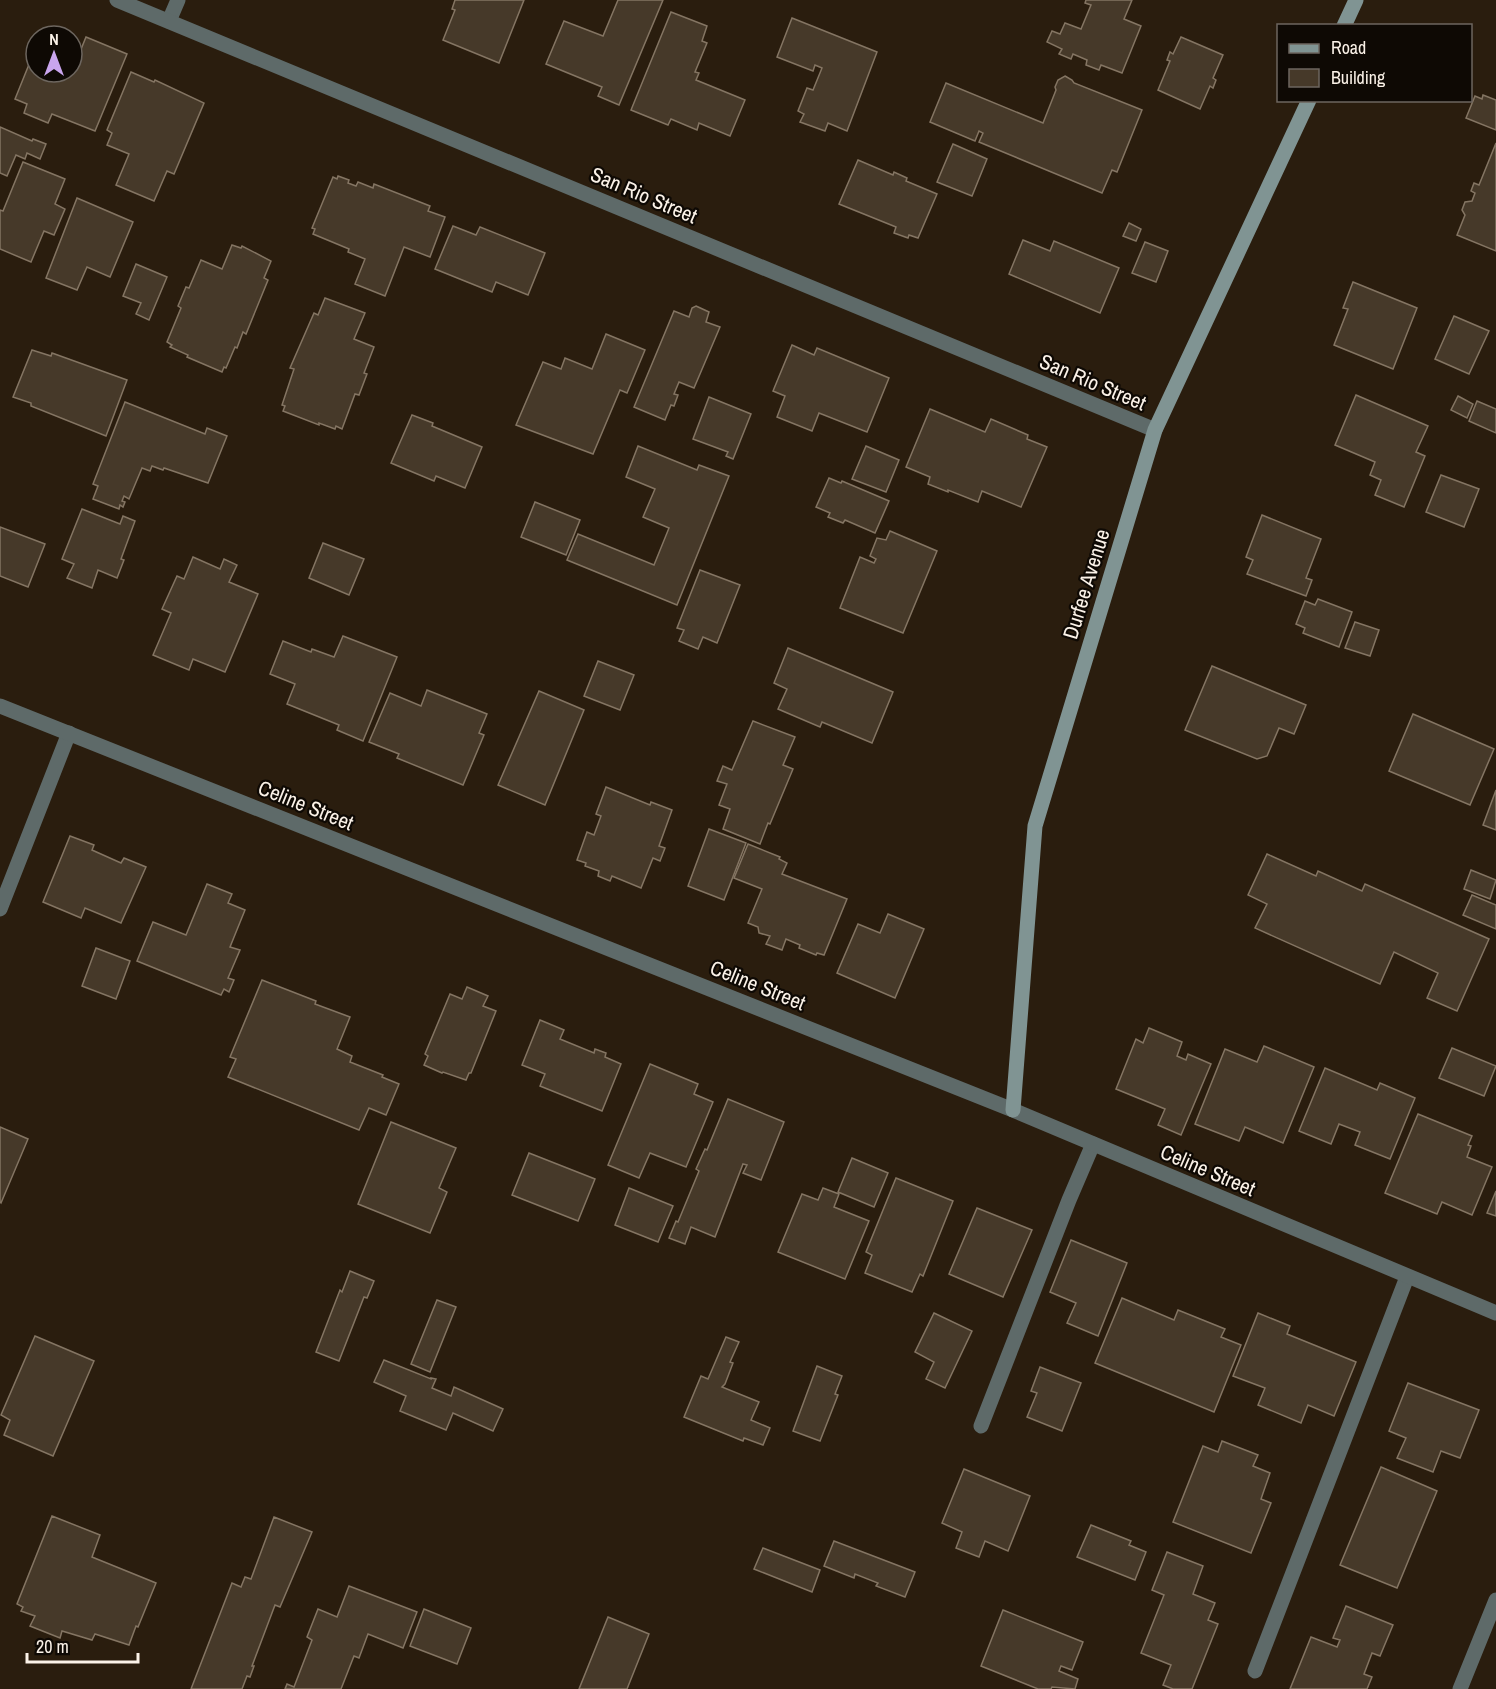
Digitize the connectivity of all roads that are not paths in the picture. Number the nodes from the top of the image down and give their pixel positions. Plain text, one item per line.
1 (117, 0) edge
2 (178, 0) edge
3 (1356, 0) edge
4 (169, 21) junction
5 (1345, 24) edge
6 (1308, 102) edge
7 (1155, 430) junction
8 (0, 706) edge
9 (69, 733) junction
10 (0, 909) edge
11 (1013, 1110) junction
12 (1093, 1144) junction
13 (1407, 1277) junction
14 (1496, 1313) edge
15 (981, 1426) dead end
16 (1496, 1600) edge
17 (1255, 1671) dead end
18 (1460, 1689) edge

1 - 4 street, San Rio Street
2 - 4 street
3 - 5 street
4 - 7 street, San Rio Street
6 - 7 street, Durfee Avenue
7 - 11 street, Durfee Avenue
8 - 9 street, Celine Street
9 - 10 street
9 - 11 street, Celine Street
11 - 12 street, Celine Street
12 - 13 street, Celine Street
12 - 15 street
13 - 14 street, Celine Street
13 - 17 street
16 - 18 street

